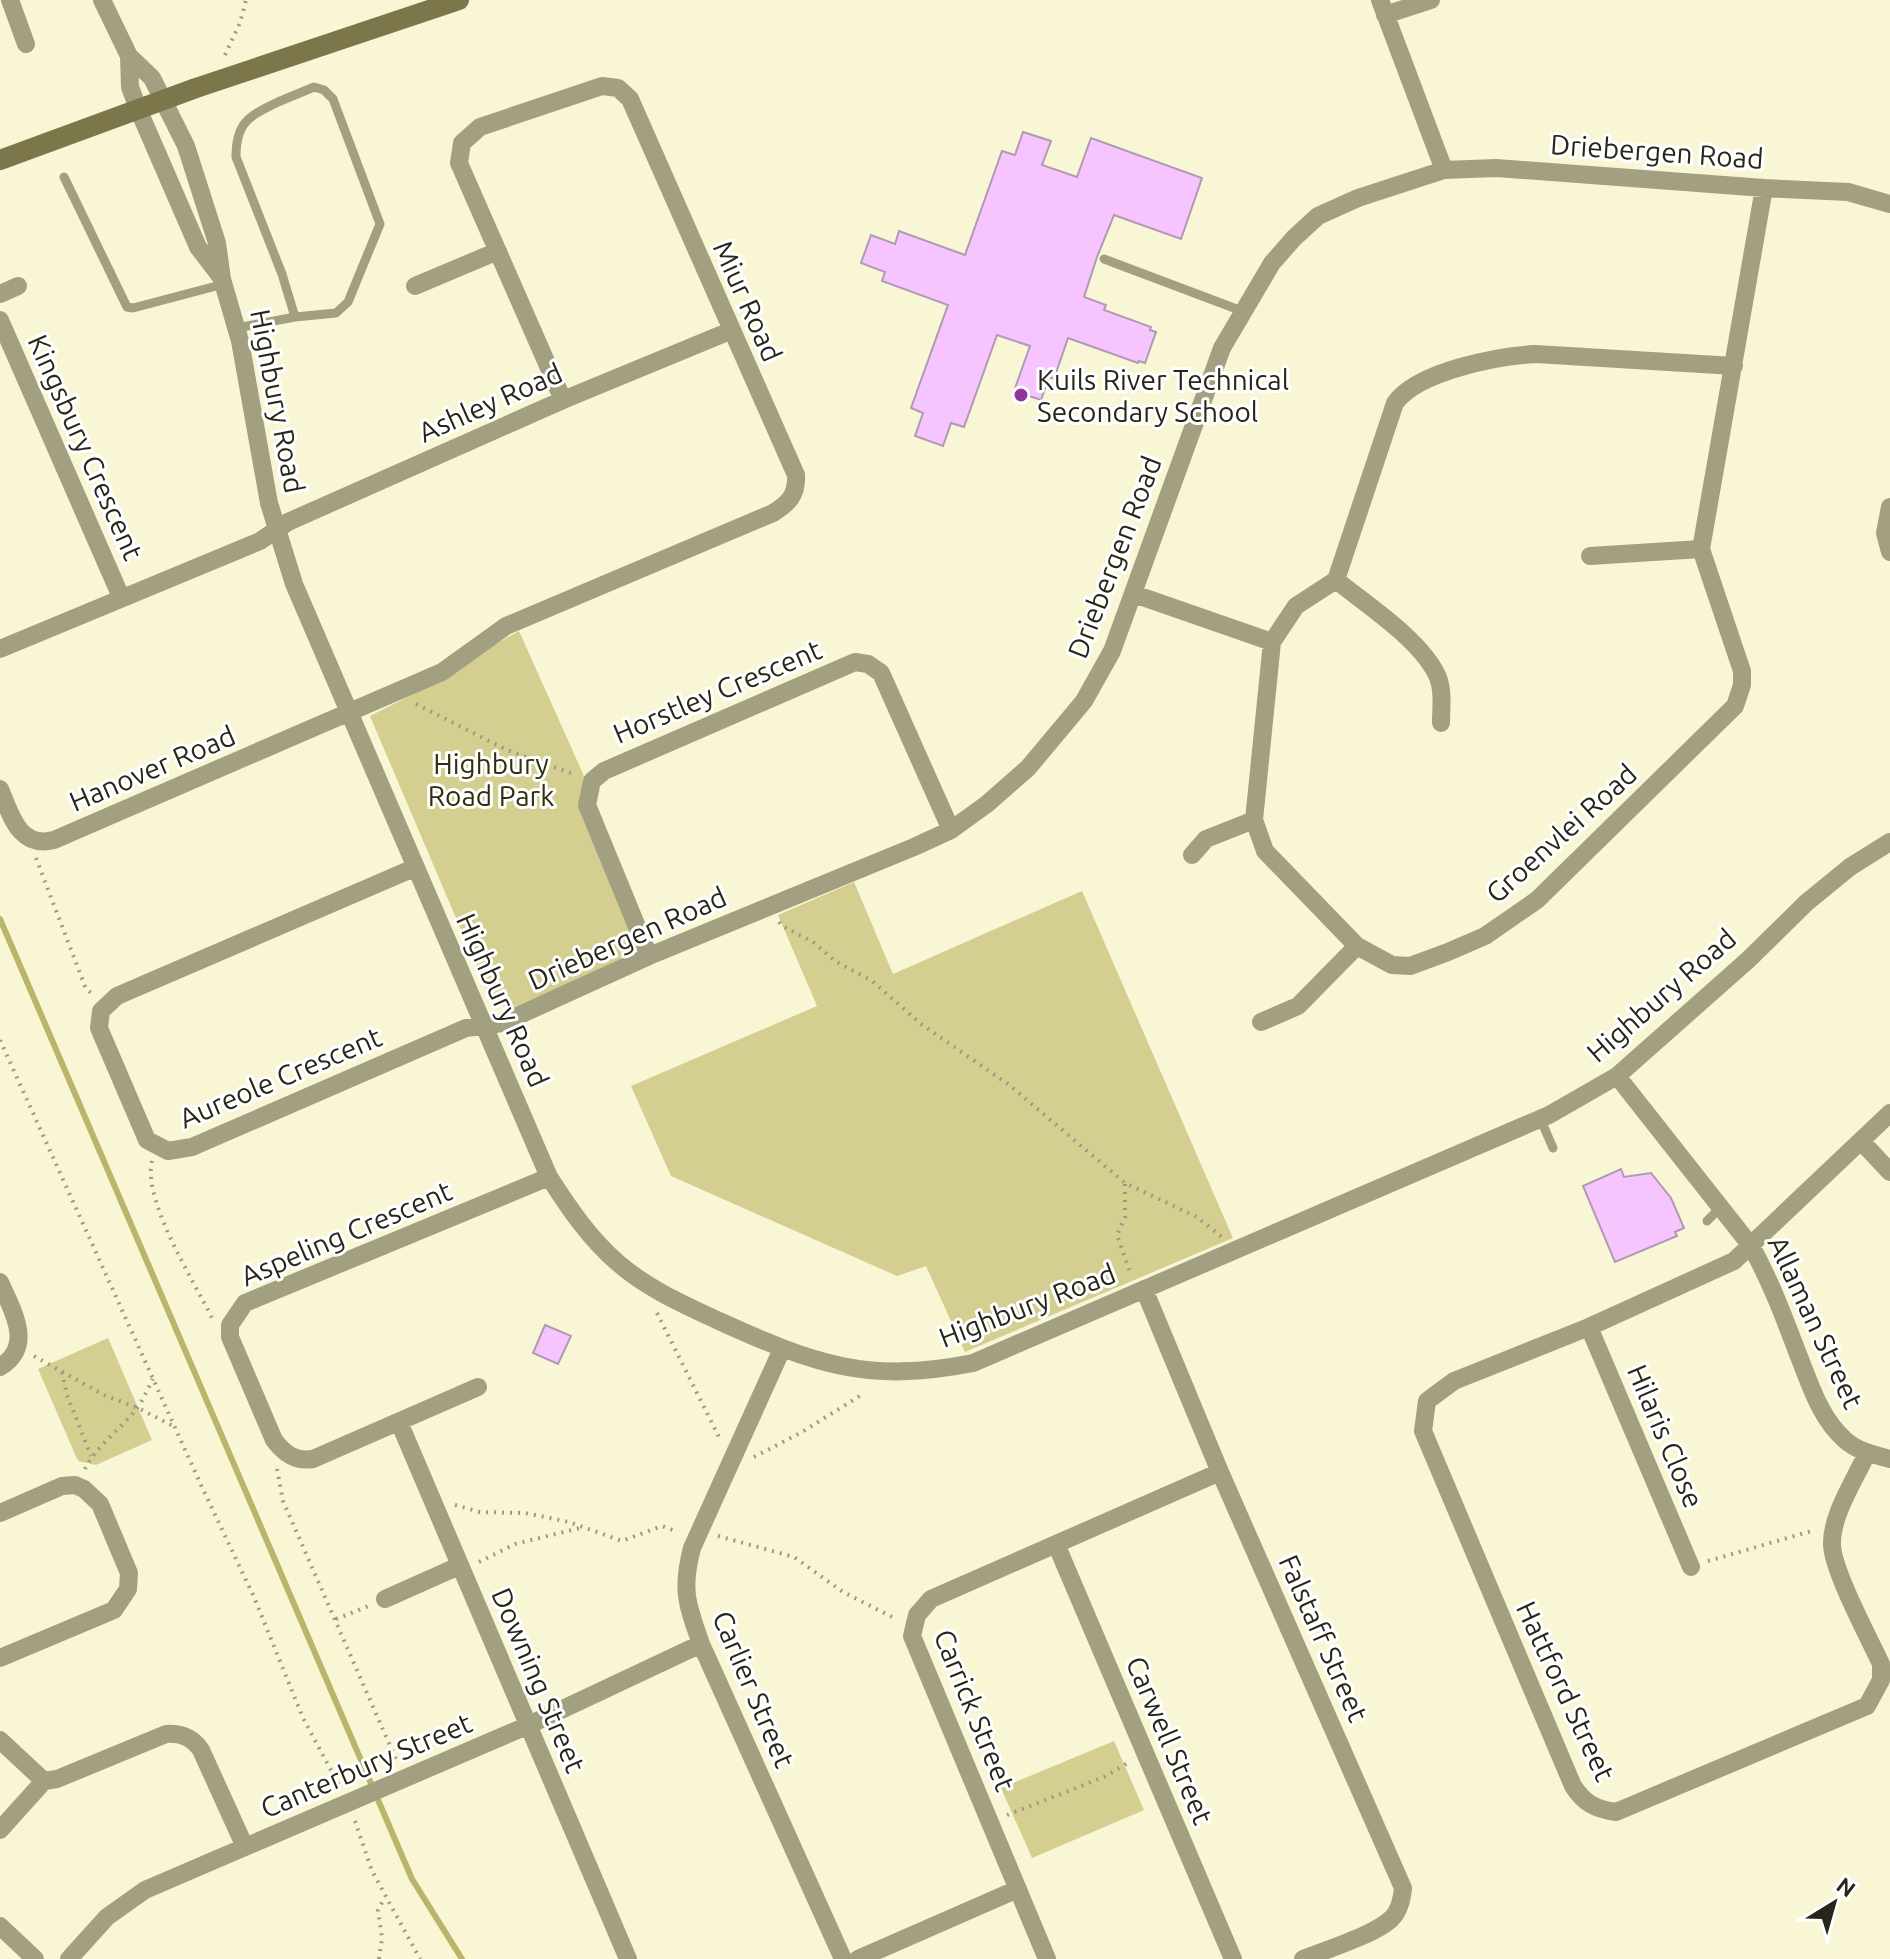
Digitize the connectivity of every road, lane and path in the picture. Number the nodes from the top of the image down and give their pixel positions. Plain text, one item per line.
1 (10, 0) edge
2 (102, 0) edge
3 (246, 0) edge
4 (459, 0) edge
5 (1431, 0) edge
6 (1382, 8) edge
7 (26, 44) dead end
8 (225, 55) dead end
9 (129, 56) junction
10 (164, 101) junction
11 (139, 111) junction
12 (0, 160) edge
13 (1444, 170) junction
14 (64, 177) dead end
15 (1764, 188) junction
16 (1890, 204) edge
17 (498, 251) junction
18 (1104, 259) dead end
19 (223, 282) junction
20 (18, 286) dead end
21 (415, 286) dead end
22 (0, 294) edge
23 (1242, 311) junction
24 (295, 317) junction
25 (0, 320) edge
26 (237, 328) junction
27 (730, 331) junction
28 (1734, 366) junction
29 (563, 400) junction
30 (1890, 507) edge
31 (276, 531) junction
32 (1701, 549) junction
33 (1890, 552) edge
34 (1590, 556) dead end
35 (1336, 580) junction
36 (1134, 594) junction
37 (121, 597) junction
38 (1272, 642) junction
39 (0, 649) edge
40 (398, 691) junction
41 (349, 713) junction
42 (1441, 723) dead end
43 (592, 781) junction
44 (0, 789) edge
45 (1254, 820) junction
46 (951, 830) junction
47 (38, 842) junction
48 (1890, 842) edge
49 (1192, 855) dead end
50 (414, 868) junction
51 (770, 906) junction
52 (1357, 946) junction
53 (649, 956) junction
54 (105, 1005) junction
55 (1261, 1022) dead end
56 (485, 1026) junction
57 (0, 1040) edge
58 (1617, 1076) junction
59 (1890, 1113) edge
60 (1540, 1118) junction
61 (1861, 1141) junction
62 (156, 1146) junction
63 (1553, 1148) dead end
64 (1890, 1172) edge
65 (549, 1177) junction
66 (1125, 1183) junction
67 (1722, 1206) junction
68 (1707, 1221) dead end
69 (1751, 1246) junction
70 (1237, 1249) junction
71 (641, 1281) junction
72 (0, 1282) edge
73 (1140, 1290) junction
74 (1589, 1327) junction
75 (230, 1337) junction
76 (17, 1349) junction
77 (782, 1349) junction
78 (0, 1367) edge
79 (62, 1371) junction
80 (153, 1378) junction
81 (478, 1387) dead end
82 (863, 1394) dead end
83 (138, 1408) junction
84 (399, 1422) junction
85 (175, 1427) junction
86 (284, 1452) junction
87 (1867, 1453) junction
88 (91, 1456) junction
89 (732, 1459) junction
90 (1890, 1459) edge
91 (1220, 1472) junction
92 (75, 1485) junction
93 (0, 1513) edge
94 (582, 1527) dead end
95 (1835, 1527) junction
96 (1056, 1544) junction
97 (459, 1566) junction
98 (1691, 1567) joint
99 (385, 1599) joint
100 (336, 1619) junction
101 (701, 1644) junction
102 (0, 1658) edge
103 (529, 1725) junction
104 (0, 1740) edge
105 (1146, 1754) junction
106 (44, 1781) junction
107 (396, 1782) junction
108 (355, 1800) junction
109 (989, 1820) junction
110 (0, 1830) edge
111 (245, 1847) junction
112 (1018, 1889) junction
113 (385, 1897) junction
114 (0, 1926) edge
115 (35, 1959) edge
116 (69, 1959) edge
117 (379, 1959) edge
118 (420, 1959) edge
119 (628, 1959) edge
120 (843, 1959) edge
121 (858, 1959) edge
122 (1047, 1959) edge
123 (1233, 1959) edge
124 (1303, 1959) edge

1 - 7 street
2 - 9 street
3 - 8 path
4 - 10 street
5 - 6 street
6 - 13 street
9 - 10 street, Highbury Road
9 - 11 street, Highbury Road
10 - 11 street
10 - 19 street, Highbury Road
11 - 12 street
11 - 19 street, Highbury Road
13 - 15 street, Driebergen Road
13 - 23 street, Driebergen Road
14 - 19 lane
15 - 16 street, Driebergen Road
15 - 28 street, Groenvlei Road
17 - 21 street
17 - 27 street, Miur Road
17 - 29 street, Miur Road
18 - 23 lane
19 - 26 street, Highbury Road
20 - 22 street
23 - 36 street, Driebergen Road
24 - 24 lane
24 - 26 lane
25 - 37 street, Kingsbury Crescent
26 - 31 street, Highbury Road
27 - 29 street, Ashley Road
27 - 40 street, Miur Road
28 - 32 street, Groenvlei Road
28 - 35 street
29 - 31 street, Ashley Road
30 - 33 street
31 - 37 street, Ashley Road
31 - 41 street, Highbury Road
32 - 34 street
32 - 52 street, Groenvlei Road
35 - 38 street, Groenvlei Road
35 - 42 street
36 - 38 street
36 - 46 street, Driebergen Road
37 - 39 street, Ashley Road
38 - 45 street, Groenvlei Road
40 - 41 street, Miur Road
40 - 43 path
41 - 47 street, Hanover Road
41 - 50 street, Highbury Road
43 - 46 street, Horstley Crescent
43 - 53 street
44 - 47 street
45 - 49 street
45 - 52 street, Groenvlei Road
46 - 51 street, Driebergen Road
47 - 54 path
48 - 58 street, Highbury Road
50 - 54 street
50 - 56 street, Highbury Road
51 - 53 street, Driebergen Road
51 - 66 path
52 - 55 street
53 - 56 street, Driebergen Road
54 - 62 street, Aureole Crescent
56 - 62 street, Aureole Crescent
56 - 65 street, Highbury Road
57 - 80 path
58 - 60 street, Highbury Road
58 - 67 street, Allaman Street
59 - 61 street, Hattford Street
60 - 63 lane
60 - 70 street, Highbury Road
61 - 64 street
61 - 69 street, Hattford Street
62 - 75 path
65 - 71 street, Highbury Road
65 - 75 street, Aspeling Crescent
66 - 70 path
66 - 73 path
67 - 68 lane
67 - 69 street, Allaman Street
69 - 74 street, Hattford Street
69 - 87 street, Allaman Street
70 - 73 street, Highbury Road
71 - 77 street, Highbury Road
71 - 89 path
72 - 76 street
73 - 77 street, Highbury Road
73 - 91 street, Falstaff Street
74 - 95 street, Hattford Street
74 - 98 street, Hilaris Close
75 - 86 street
76 - 78 street
76 - 79 path
77 - 89 street, Carlier Street
79 - 83 path
79 - 88 path
80 - 83 path
80 - 85 path
81 - 84 street
82 - 89 path
83 - 85 path
83 - 88 path
84 - 86 street
84 - 97 street, Downing Street
85 - 108 path
86 - 100 path
87 - 90 street, Allaman Street
87 - 95 street, Hattford Street
88 - 92 path
89 - 101 street, Carlier Street
91 - 96 street, Carrick Street
91 - 124 street, Falstaff Street
92 - 93 street
92 - 102 street
94 - 97 path
95 - 98 path
96 - 105 street, Carwell Street
96 - 109 street, Carrick Street
97 - 99 street
97 - 103 street, Downing Street
99 - 100 path
100 - 107 path
101 - 103 street, Canterbury Street
101 - 120 street, Carlier Street
103 - 107 street, Canterbury Street
103 - 119 street, Downing Street
104 - 106 street
105 - 109 path
105 - 123 street, Carwell Street
106 - 110 street
106 - 111 street
107 - 108 street, Canterbury Street
108 - 111 street, Canterbury Street
108 - 113 path
109 - 112 street, Carrick Street
111 - 116 street, Canterbury Street
112 - 121 street
112 - 122 street, Carrick Street
113 - 117 path
113 - 118 path
114 - 115 street

